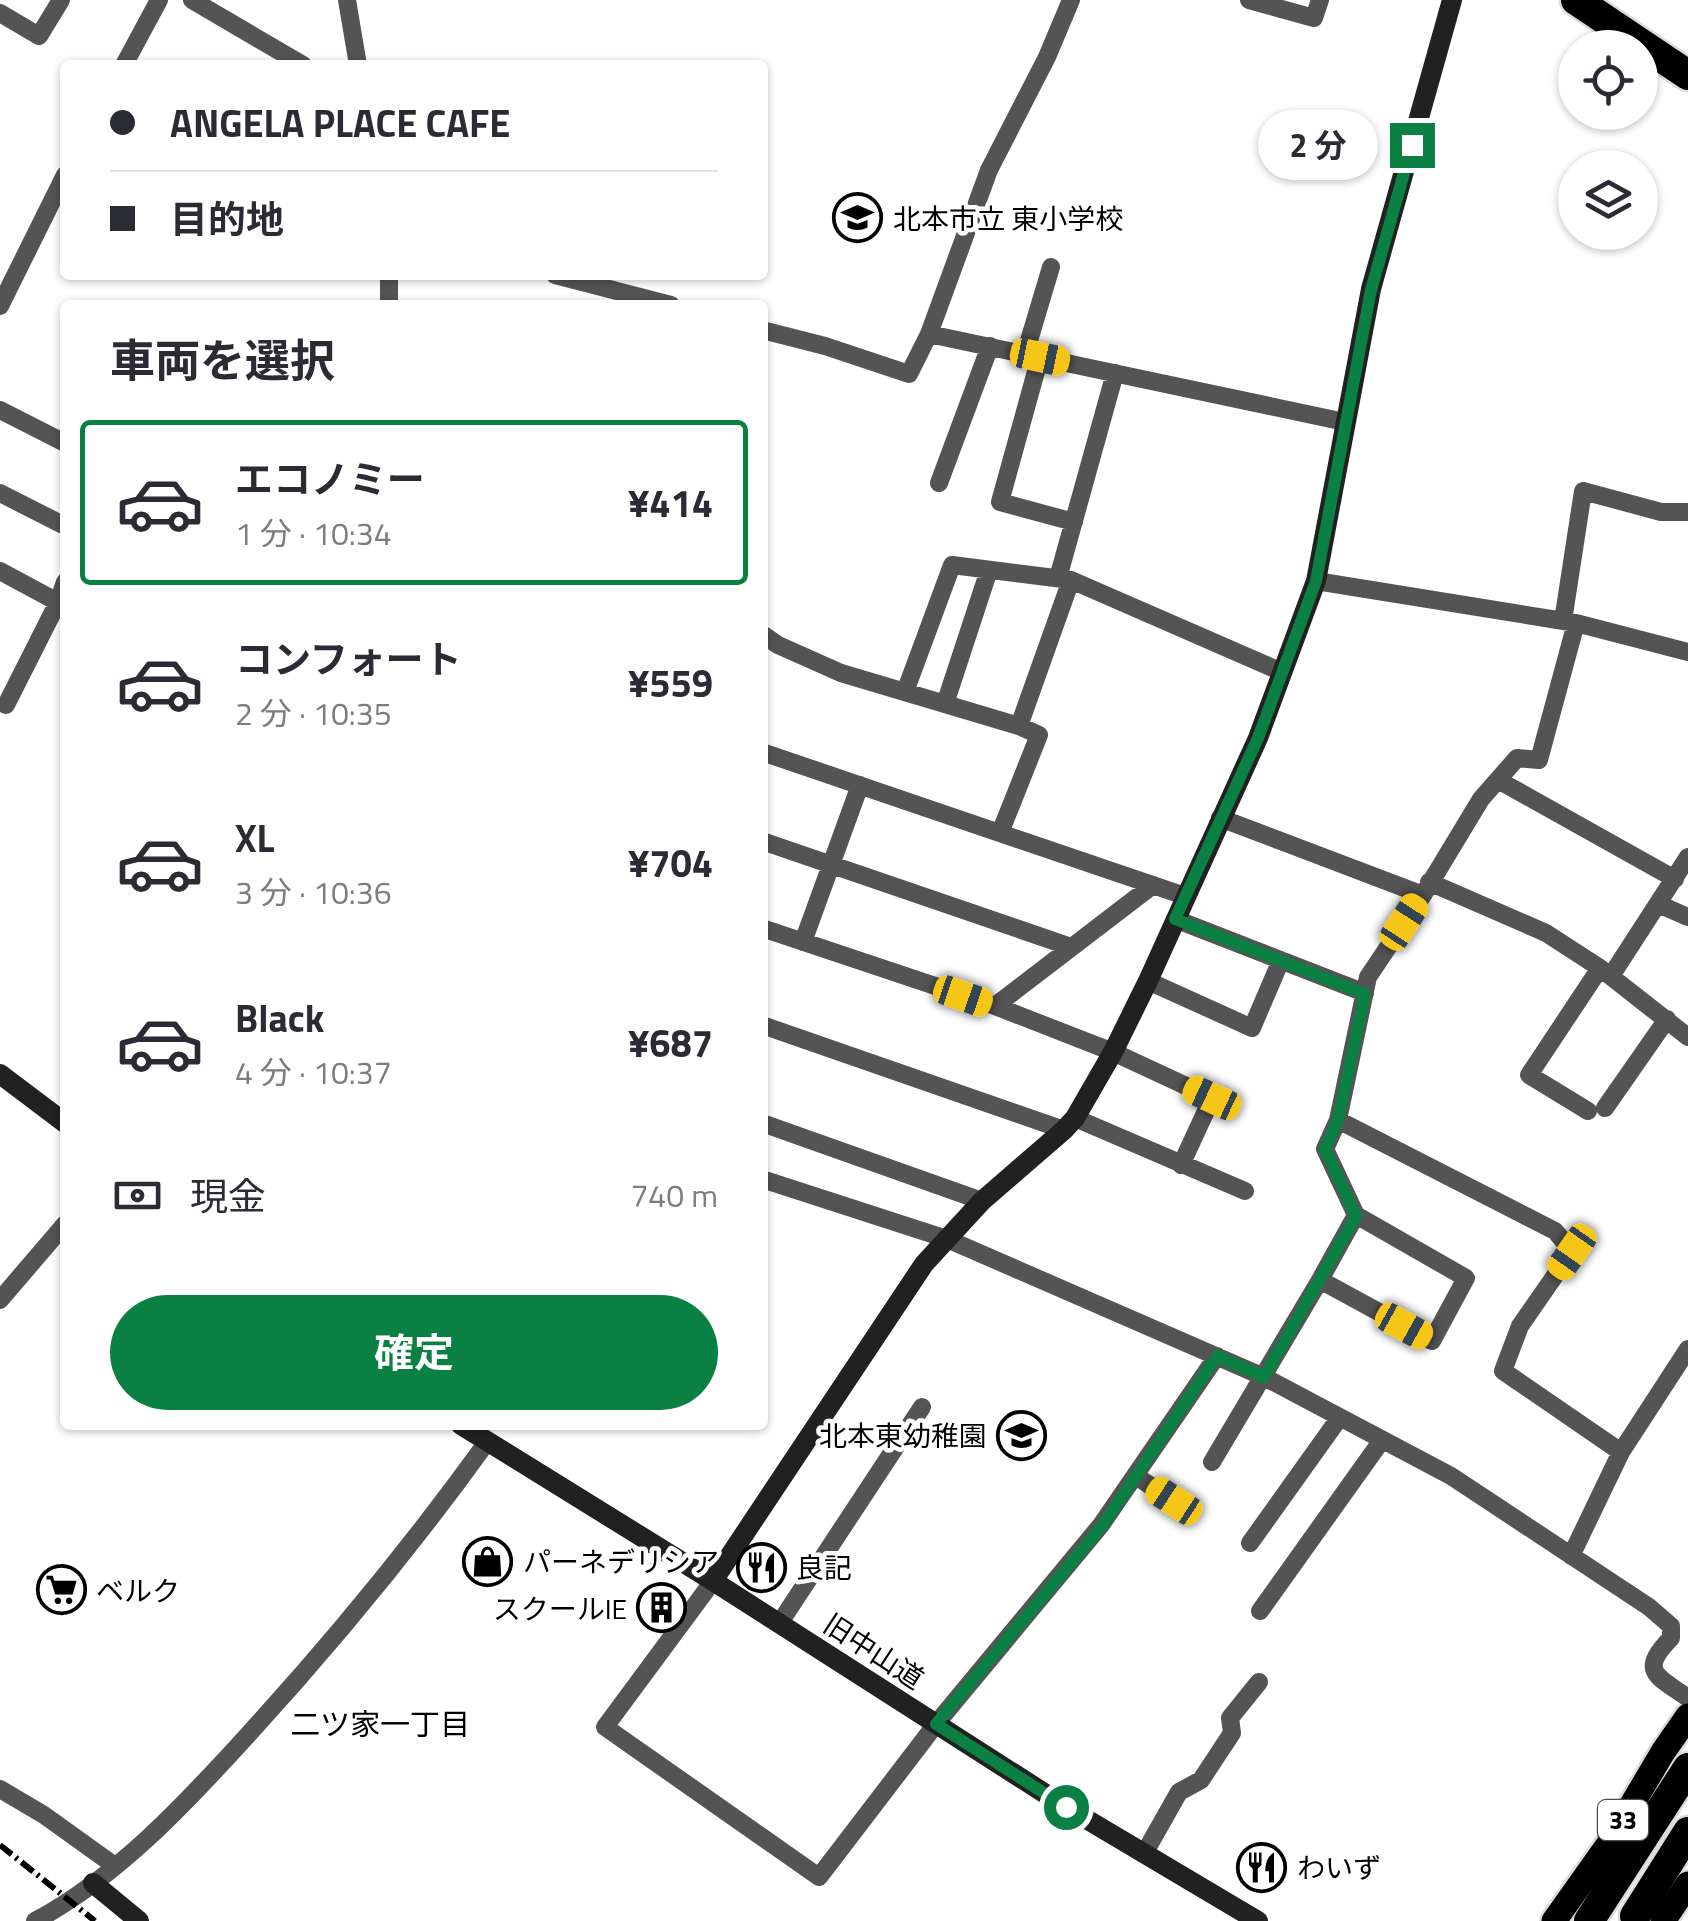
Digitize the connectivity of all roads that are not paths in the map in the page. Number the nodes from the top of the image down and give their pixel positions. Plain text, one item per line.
1 (61, 0) edge
2 (158, 0) edge
3 (192, 0) edge
4 (346, 0) edge
5 (1071, 0) edge
6 (1249, 0) edge
7 (1320, 0) edge
8 (1452, 0) edge
9 (1576, 0) edge
10 (1613, 0) edge
11 (0, 13) edge
12 (1688, 50) edge
13 (127, 60) edge
14 (295, 60) edge
15 (357, 60) edge
16 (1688, 75) edge
17 (60, 185) edge
18 (1052, 266) dead end
19 (574, 280) edge
20 (652, 300) edge
21 (0, 306) edge
22 (768, 332) edge
23 (930, 334) junction
24 (990, 346) junction
25 (1032, 355) junction
26 (1116, 373) junction
27 (0, 410) edge
28 (1345, 422) junction
29 (60, 440) edge
30 (939, 483) dead end
31 (0, 493) edge
32 (1688, 512) edge
33 (1074, 522) junction
34 (60, 523) edge
35 (990, 570) junction
36 (0, 572) edge
37 (1064, 579) junction
38 (1316, 581) junction
39 (60, 603) edge
40 (60, 608) edge
41 (1569, 622) junction
42 (768, 638) edge
43 (1688, 650) edge
44 (1282, 672) junction
45 (905, 692) junction
46 (945, 704) junction
47 (6, 705) dead end
48 (1019, 726) junction
49 (768, 754) edge
50 (1498, 780) junction
51 (860, 785) junction
52 (1220, 818) junction
53 (1000, 833) junction
54 (768, 842) edge
55 (1688, 856) edge
56 (832, 863) junction
57 (1675, 878) junction
58 (1153, 885) junction
59 (1426, 888) junction
60 (1186, 896) junction
61 (1658, 904) junction
62 (1688, 918) edge
63 (1175, 919) junction
64 (768, 930) edge
65 (804, 942) junction
66 (1071, 947) junction
67 (1281, 960) junction
68 (1606, 972) junction
69 (1148, 981) junction
70 (1365, 994) junction
71 (995, 1006) junction
72 (1666, 1020) junction
73 (768, 1027) edge
74 (1688, 1037) edge
75 (1113, 1052) junction
76 (0, 1074) edge
77 (60, 1119) edge
78 (1338, 1120) junction
79 (1070, 1124) junction
80 (768, 1125) edge
81 (1181, 1165) junction
82 (768, 1180) edge
83 (1246, 1191) dead end
84 (982, 1202) junction
85 (1356, 1216) junction
86 (60, 1230) edge
87 (947, 1240) junction
88 (1320, 1280) junction
89 (0, 1300) edge
90 (1688, 1349) edge
91 (1217, 1356) junction
92 (1264, 1377) junction
93 (922, 1406) dead end
94 (1340, 1417) junction
95 (469, 1430) edge
96 (1382, 1440) junction
97 (487, 1442) junction
98 (1621, 1452) junction
99 (1212, 1462) dead end
100 (1136, 1476) junction
101 (1174, 1501) dead end
102 (1250, 1543) dead end
103 (1571, 1556) junction
104 (713, 1582) junction
105 (1260, 1611) dead end
106 (779, 1624) junction
107 (1259, 1682) dead end
108 (1688, 1698) edge
109 (1688, 1716) edge
110 (936, 1724) junction
111 (1688, 1768) edge
112 (0, 1789) edge
113 (1688, 1832) edge
114 (1144, 1854) junction
115 (116, 1866) junction
116 (92, 1883) junction
117 (1684, 1890) edge
118 (1247, 1918) edge
119 (1648, 1919) edge
120 (35, 1921) edge
121 (140, 1921) edge
122 (1554, 1921) edge
123 (1589, 1921) edge

1 - 11 street
2 - 13 street
3 - 14 street
4 - 15 street
5 - 23 street
6 - 7 street
8 - 28 street
9 - 16 highway
10 - 12 highway
17 - 21 street
18 - 25 street
19 - 20 street
22 - 23 street
23 - 24 street
24 - 25 street
24 - 30 street
25 - 26 street
25 - 33 street
26 - 28 street
26 - 33 street
27 - 29 street
28 - 38 street
31 - 34 street
32 - 41 street
33 - 37 street
35 - 37 street
35 - 45 street
35 - 46 street
36 - 39 street
37 - 44 street
37 - 48 street
38 - 41 street
38 - 44 street
40 - 47 street
41 - 43 street
41 - 50 street
42 - 45 street
44 - 52 street
45 - 46 street
46 - 48 street
48 - 53 street
49 - 51 street
50 - 57 street
50 - 59 street
51 - 53 street
51 - 56 street
52 - 59 street
52 - 60 street
53 - 58 street
54 - 56 street
55 - 57 street
56 - 65 street
56 - 66 street
57 - 61 street
58 - 60 street
58 - 66 street
59 - 68 street
59 - 70 street
60 - 63 street
61 - 62 street
61 - 68 street
63 - 67 street
63 - 69 street
64 - 65 street
65 - 71 street
66 - 71 street
67 - 69 street
67 - 70 street
68 - 72 street
68 - 72 street
69 - 75 street
70 - 78 street
71 - 75 street
72 - 74 street
73 - 79 street
75 - 79 street
75 - 81 street
76 - 77 street
78 - 85 street
78 - 98 street
79 - 81 street
79 - 84 street
80 - 84 street
81 - 83 street
82 - 87 street
84 - 87 street
85 - 88 street
85 - 88 street
86 - 89 street
87 - 91 street
87 - 104 street
88 - 92 street
90 - 98 street
91 - 92 street
91 - 100 street
92 - 94 street
92 - 99 street
93 - 106 street
94 - 96 street
94 - 102 street
95 - 97 street, 旧中山道
96 - 103 street
96 - 105 street
97 - 104 street, 旧中山道
97 - 115 street
98 - 103 street
100 - 101 street
100 - 110 street
103 - 108 street
104 - 106 street, 旧中山道
104 - 110 street
106 - 110 street, 旧中山道
107 - 114 street
109 - 122 main road, 33
110 - 114 street, 旧中山道
111 - 123 highway
112 - 115 street
113 - 119 highway
114 - 118 street, 旧中山道
115 - 116 street
116 - 120 street
116 - 121 street
117 - 119 main road

